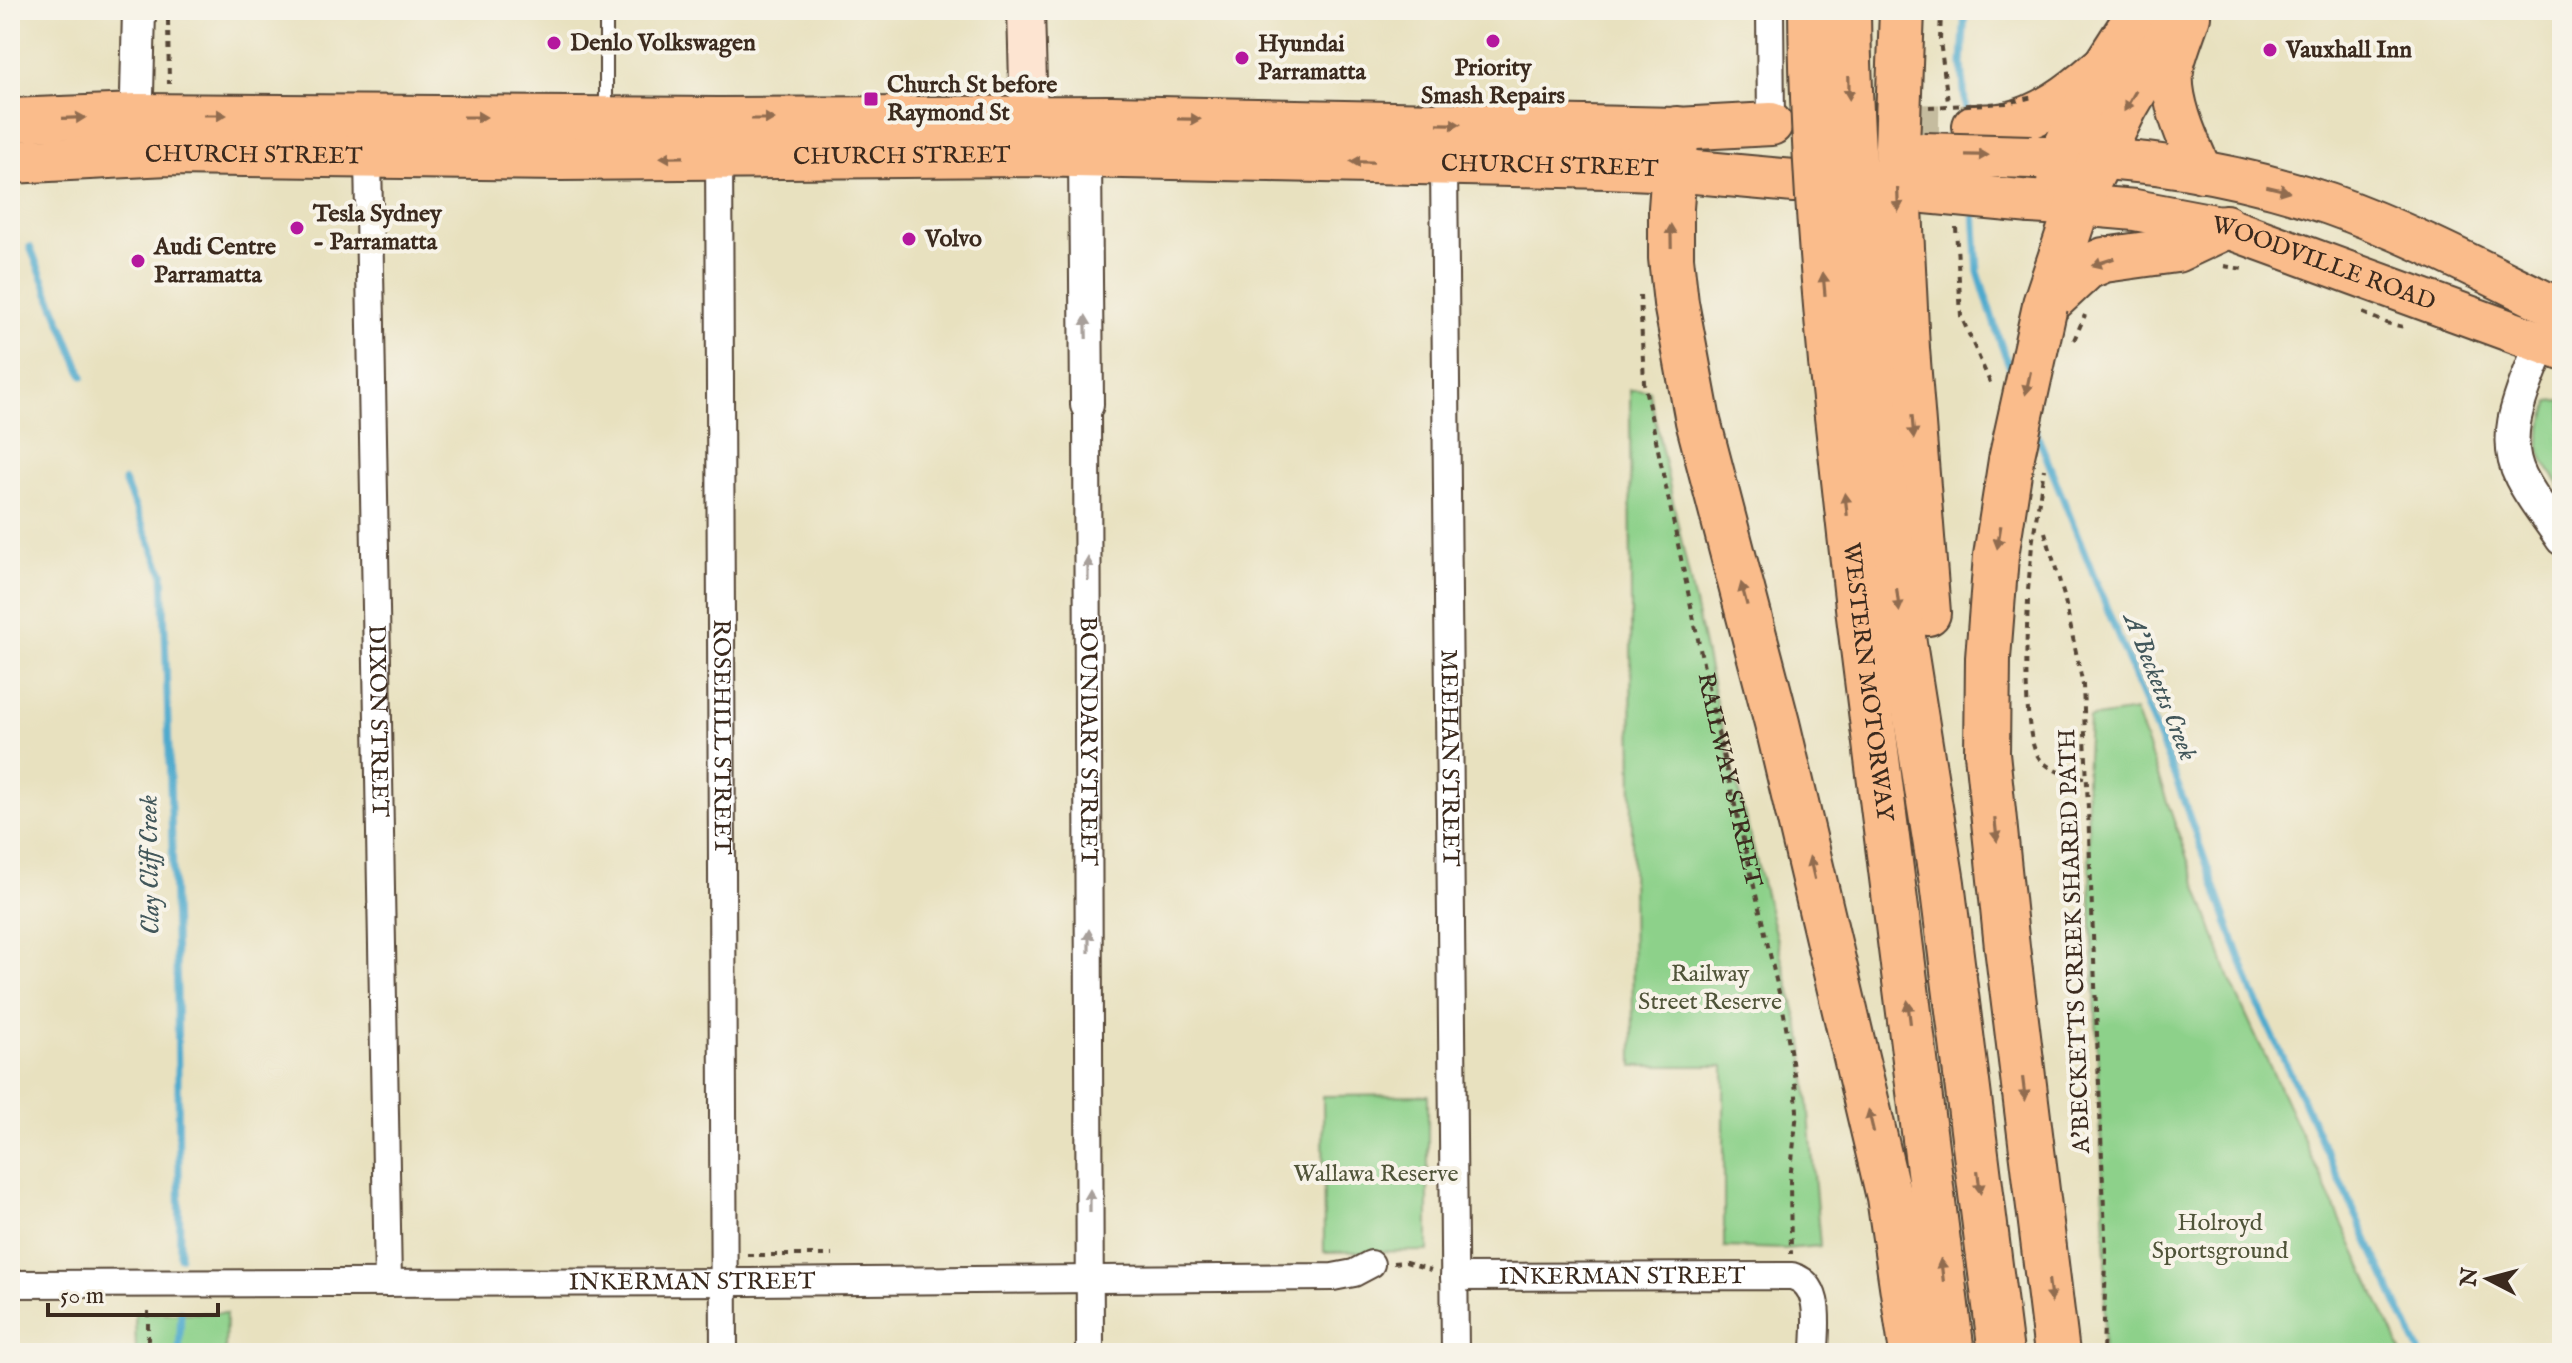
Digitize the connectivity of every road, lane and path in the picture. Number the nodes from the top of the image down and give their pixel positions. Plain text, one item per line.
1 (139, 10) edge
2 (168, 10) edge
3 (606, 10) edge
4 (1026, 10) edge
5 (1770, 10) edge
6 (1811, 10) edge
7 (1848, 10) edge
8 (1902, 10) edge
9 (1941, 10) edge
10 (2140, 10) edge
11 (2183, 10) edge
12 (2191, 10) edge
13 (2104, 66) junction
14 (2033, 105) junction
15 (153, 106) junction
16 (1930, 107) dead end
17 (1961, 114) joint
18 (1111, 117) junction
19 (606, 118) junction
20 (10, 120) edge
21 (1771, 124) joint
22 (1033, 137) junction
23 (719, 138) junction
24 (1675, 149) junction
25 (135, 155) junction
26 (368, 157) junction
27 (2046, 157) junction
28 (2101, 158) junction
29 (10, 162) edge
30 (1444, 164) junction
31 (1085, 170) junction
32 (2202, 172) junction
33 (1794, 181) dead end
34 (1935, 189) junction
35 (2058, 204) junction
36 (2222, 247) junction
37 (2244, 269) dead end
38 (1640, 287) dead end
39 (2045, 306) junction
40 (2089, 307) dead end
41 (2362, 312) dead end
42 (2414, 329) dead end
43 (2555, 334) edge
44 (2071, 346) dead end
45 (1869, 356) junction
46 (1995, 395) dead end
47 (1087, 405) joint
48 (2045, 532) dead end
49 (2562, 539) edge
50 (2028, 590) dead end
51 (2086, 778) junction
52 (1371, 1264) joint
53 (1792, 1276) junction
54 (1454, 1277) junction
55 (1090, 1279) junction
56 (724, 1282) junction
57 (388, 1283) junction
58 (10, 1284) edge
59 (148, 1305) dead end
60 (148, 1353) edge
61 (724, 1353) edge
62 (1090, 1353) edge
63 (1455, 1353) edge
64 (1815, 1353) edge
65 (1912, 1353) edge
66 (1952, 1353) edge
67 (2001, 1353) edge
68 (2057, 1353) edge
69 (2103, 1353) edge

1 - 15 street
2 - 15 path
3 - 19 lane
4 - 22 main road
5 - 21 street
45 -> 6 highway, WESTERN MOTORWAY, bridge
7 -> 45 highway, WESTERN MOTORWAY, bridge
8 -> 45 highway, WESTERN MOTORWAY, bridge
9 - 17 path
10 - 13 highway
11 -> 28 highway
12 - 32 main road
13 - 14 highway
13 - 27 highway
14 - 16 path, bridge
14 - 17 highway
15 -> 19 highway, CHURCH STREET
20 -> 15 highway, CHURCH STREET
15 - 25 street
18 - 22 highway, CHURCH STREET
18 -> 24 highway, CHURCH STREET
18 - 31 street
19 - 23 highway, CHURCH STREET
21 - 24 highway, CHURCH STREET
22 - 23 highway, CHURCH STREET
22 - 31 highway, CHURCH STREET
23 -> 26 highway, CHURCH STREET
23 - 56 street, ROSEHILL STREET
24 - 30 highway, CHURCH STREET
24 - 33 highway, CHURCH STREET
65 -> 24 highway
25 - 26 highway, CHURCH STREET
25 - 29 highway, CHURCH STREET
26 - 57 street, DIXON STREET
27 - 28 main road
34 -> 27 highway, bridge
27 - 35 main road
28 - 32 main road
28 - 35 highway
30 -> 31 highway, CHURCH STREET
30 - 54 street, MEEHAN STREET
47 -> 31 street, BOUNDARY STREET
32 -> 43 main road
34 - 35 highway, bridge
34 - 46 path
35 - 36 main road, WOODVILLE ROAD
35 - 39 highway
36 - 37 path
36 -> 39 highway
36 - 43 main road, WOODVILLE ROAD
38 - 53 path, RAILWAY STREET
39 -> 68 highway, bridge
40 - 44 path
41 - 42 path
43 - 49 street
66 -> 45 highway, WESTERN MOTORWAY
45 -> 67 highway, WESTERN MOTORWAY
55 -> 47 street, BOUNDARY STREET
48 - 51 path, A'BECKETTS CREEK SHARED PATH
50 - 51 path
51 - 69 path, A'BECKETTS CREEK SHARED PATH
52 - 54 path
52 - 55 street, INKERMAN STREET
53 - 54 street, INKERMAN STREET
53 - 64 street
54 - 63 street, MEEHAN STREET
55 - 56 street, INKERMAN STREET
55 - 62 street, BOUNDARY STREET
56 - 57 street, INKERMAN STREET
56 - 61 street, ROSEHILL STREET
57 - 58 street, INKERMAN STREET
59 - 60 path

